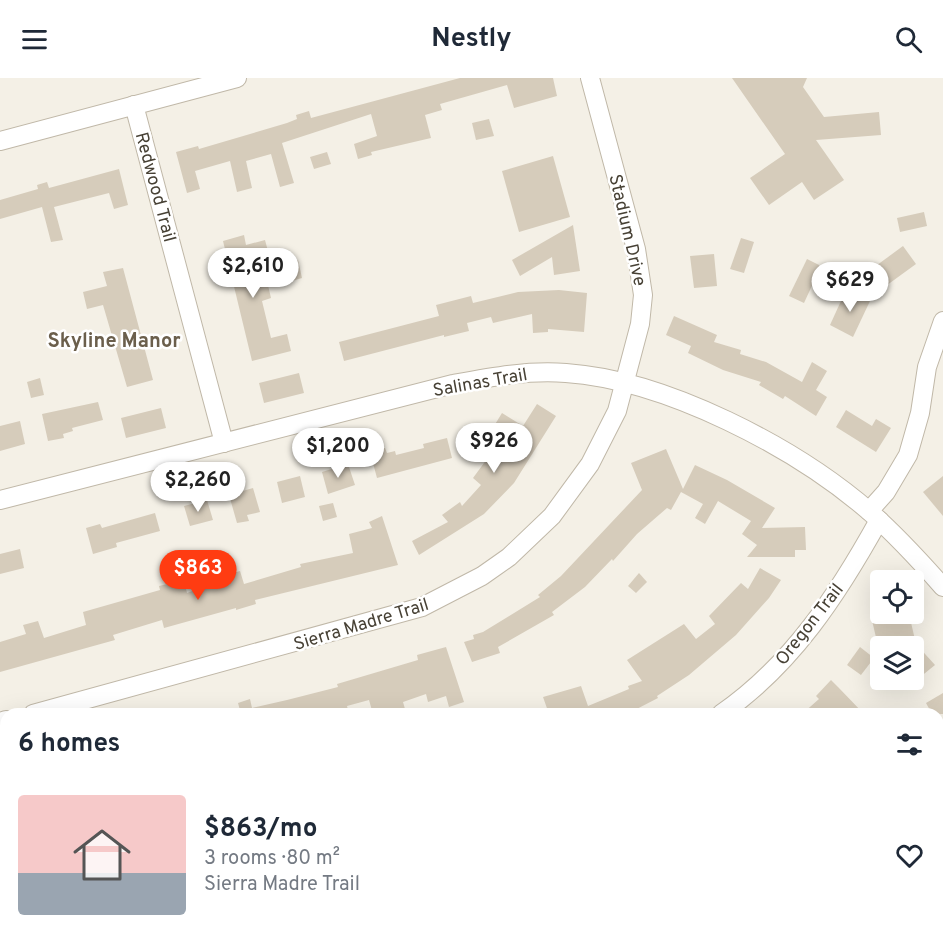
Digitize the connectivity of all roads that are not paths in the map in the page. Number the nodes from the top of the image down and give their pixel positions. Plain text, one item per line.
1 (237, 78) edge
2 (590, 78) edge
3 (134, 105) junction
4 (0, 141) edge
5 (943, 321) edge
6 (624, 383) junction
7 (224, 443) junction
8 (0, 501) edge
9 (874, 515) junction
10 (943, 587) edge
11 (55, 708) edge
12 (728, 708) edge

1 - 3 street
2 - 6 street, Stadium Drive
3 - 4 street
3 - 7 street, Redwood Trail
5 - 9 street, Oregon Trail
6 - 7 street, Salinas Trail
6 - 9 street, Salinas Trail
6 - 11 street, Sierra Madre Trail
7 - 8 street, Salinas Trail
9 - 10 street, Salinas Trail
9 - 12 street, Oregon Trail

